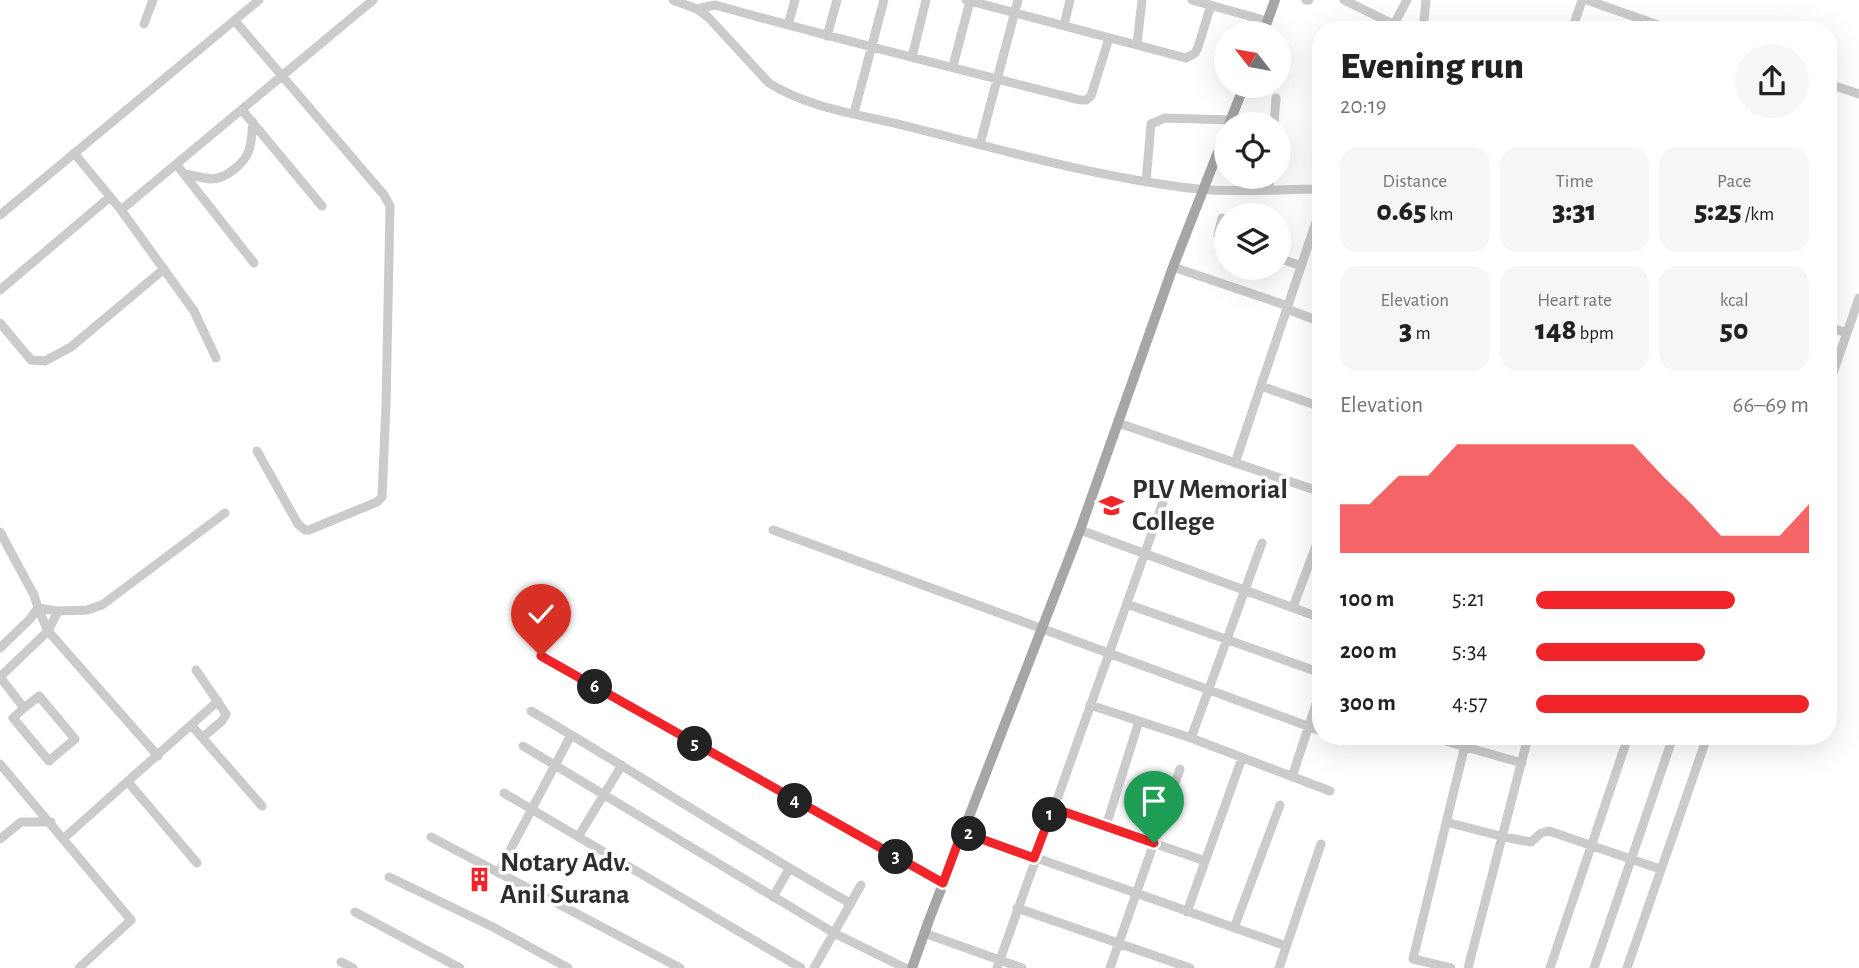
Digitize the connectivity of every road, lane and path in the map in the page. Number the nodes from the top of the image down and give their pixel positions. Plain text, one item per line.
1 (153, 0) edge
2 (259, 0) edge
3 (373, 0) edge
4 (673, 0) edge
5 (795, 0) edge
6 (837, 0) edge
7 (884, 0) edge
8 (926, 0) edge
9 (1018, 0) edge
10 (1070, 0) edge
11 (1142, 0) edge
12 (1192, 0) edge
13 (1275, 0) edge
14 (1344, 0) edge
15 (1407, 0) edge
16 (1426, 0) edge
17 (1584, 0) edge
18 (968, 1) edge
19 (684, 2) edge
20 (1211, 5) junction
21 (697, 9) junction
22 (1014, 14) junction
23 (234, 21) junction
24 (1268, 21) joint
25 (1381, 21) edge
26 (1395, 21) edge
27 (1424, 21) edge
28 (1576, 21) edge
29 (1646, 21) edge
30 (144, 24) dead end
31 (788, 25) junction
32 (1064, 25) junction
33 (827, 36) junction
34 (1109, 38) junction
35 (1137, 44) junction
36 (872, 48) junction
37 (912, 57) junction
38 (953, 66) junction
39 (281, 76) junction
40 (997, 79) junction
41 (1837, 87) edge
42 (1859, 94) edge
43 (1276, 98) dead end
44 (243, 110) junction
45 (1275, 112) edge
46 (854, 113) junction
47 (253, 122) junction
48 (1214, 123) edge
49 (980, 144) junction
50 (74, 153) junction
51 (1214, 162) edge
52 (176, 164) junction
53 (184, 174) junction
54 (1146, 182) junction
55 (1203, 189) junction
56 (1214, 189) edge
57 (1291, 189) edge
58 (1312, 189) edge
59 (110, 197) junction
60 (322, 206) dead end
61 (121, 210) junction
62 (0, 215) edge
63 (1312, 234) edge
64 (1291, 262) edge
65 (254, 263) dead end
66 (1301, 266) junction
67 (1172, 267) junction
68 (164, 269) junction
69 (0, 290) edge
70 (1859, 298) edge
71 (1287, 308) junction
72 (1312, 318) edge
73 (0, 323) edge
74 (1837, 330) edge
75 (1847, 333) junction
76 (216, 358) dead end
77 (1837, 361) edge
78 (1261, 386) junction
79 (1312, 404) edge
80 (1118, 423) junction
81 (257, 451) dead end
82 (1235, 463) junction
83 (1312, 489) edge
84 (1163, 502) dead end
85 (225, 513) dead end
86 (773, 530) dead end
87 (1080, 530) junction
88 (0, 532) edge
89 (1262, 543) dead end
90 (1145, 555) junction
91 (1312, 556) edge
92 (1245, 590) junction
93 (1127, 604) junction
94 (1293, 607) junction
95 (38, 608) junction
96 (58, 611) junction
97 (1312, 614) edge
98 (1041, 630) junction
99 (48, 631) junction
100 (1228, 640) junction
101 (0, 648) edge
102 (1109, 653) junction
103 (541, 656) dead end
104 (196, 670) dead end
105 (1312, 670) edge
106 (1208, 690) junction
107 (218, 701) junction
108 (1090, 705) junction
109 (24, 708) junction
110 (531, 711) dead end
111 (1312, 715) edge
112 (1139, 721) junction
113 (192, 726) junction
114 (1308, 727) junction
115 (1312, 728) edge
116 (571, 735) junction
117 (202, 737) junction
118 (1191, 738) junction
119 (1465, 745) edge
120 (1474, 745) edge
121 (1526, 745) edge
122 (1625, 745) edge
123 (1670, 745) edge
124 (1704, 745) edge
125 (523, 746) dead end
126 (158, 756) junction
127 (1242, 758) junction
128 (1522, 762) junction
129 (0, 764) edge
130 (555, 764) junction
131 (622, 765) junction
132 (1180, 769) dead end
133 (1292, 777) junction
134 (128, 782) junction
135 (1330, 791) dead end
136 (504, 793) dead end
137 (605, 794) junction
138 (1280, 805) dead end
139 (262, 806) dead end
140 (1053, 808) junction
141 (531, 809) junction
142 (51, 822) junction
143 (1447, 822) junction
144 (1106, 826) junction
145 (962, 832) junction
146 (431, 837) dead end
147 (578, 837) junction
148 (1504, 837) junction
149 (64, 838) junction
150 (0, 839) edge
151 (1154, 843) junction
152 (1321, 844) dead end
153 (1591, 845) junction
154 (1034, 858) junction
155 (1631, 859) junction
156 (1205, 862) junction
157 (197, 863) dead end
158 (789, 869) junction
159 (1660, 869) junction
160 (498, 873) junction
161 (389, 877) dead end
162 (943, 883) junction
163 (861, 885) dead end
164 (1137, 894) junction
165 (773, 897) junction
166 (850, 903) junction
167 (1017, 908) junction
168 (355, 912) dead end
169 (1187, 912) junction
170 (1234, 928) junction
171 (834, 933) junction
172 (924, 933) junction
173 (1119, 944) junction
174 (1286, 946) junction
175 (341, 962) dead end
176 (998, 964) edge
177 (79, 968) edge
178 (353, 968) edge
179 (460, 968) edge
180 (568, 968) edge
181 (680, 968) edge
182 (801, 968) edge
183 (814, 968) edge
184 (905, 968) edge
185 (912, 968) edge
186 (1022, 968) edge
187 (1110, 968) edge
188 (1189, 968) edge
189 (1279, 968) edge
190 (1451, 968) edge
191 (1468, 968) edge
192 (1550, 968) edge
193 (1594, 968) edge
194 (1627, 968) edge

1 - 30 street
2 - 23 street
3 - 39 street
4 - 19 street
5 - 31 street
6 - 33 street
7 - 36 street
8 - 37 street
9 - 22 street
10 - 32 street
11 - 35 street
12 - 20 street
13 - 24 main road
14 - 25 street
15 - 26 street
16 - 27 street
17 - 28 street
17 - 29 street
18 - 22 street
18 - 38 street
19 - 21 street
20 - 24 street
20 - 35 street
21 - 31 street
21 - 46 street
22 - 32 street
22 - 40 street
23 - 39 street
23 - 50 street
31 - 33 street
32 - 34 street
33 - 36 street
34 - 35 street
34 - 40 street
36 - 37 street
36 - 46 street
37 - 38 street
38 - 40 street
39 - 44 street
39 - 81 street
40 - 49 street
41 - 42 street
43 - 45 street
44 - 47 street
44 - 52 street
46 - 49 street
47 - 53 street
47 - 60 street
48 - 54 street
49 - 54 street
50 - 59 street
50 - 62 street
51 - 55 main road
52 - 53 street
52 - 61 street
53 - 65 street
54 - 55 street
55 - 56 street
55 - 67 main road
57 - 58 street
59 - 61 street
59 - 69 street
61 - 68 street
63 - 66 street
64 - 66 street
66 - 71 street
67 - 71 street
67 - 80 main road
68 - 73 street
68 - 76 street
70 - 75 street
71 - 72 street
71 - 78 street
74 - 75 street
75 - 77 street
78 - 79 street
78 - 82 street
80 - 82 street
80 - 87 main road
82 - 83 street
84 - 90 street
85 - 96 street
86 - 98 street
87 - 90 street
87 - 98 main road
88 - 95 street
89 - 92 street
90 - 92 street
90 - 93 street
91 - 94 street
92 - 94 street
92 - 100 street
93 - 100 street
93 - 102 street
94 - 97 street
95 - 96 street
95 - 99 street
95 - 101 street
96 - 99 street
98 - 102 street
98 - 145 main road
99 - 109 street
99 - 126 street
100 - 105 street
100 - 106 street
102 - 106 street
102 - 108 street
103 - 162 street
104 - 107 street
106 - 114 street
106 - 118 street
107 - 113 street
107 - 117 street
108 - 112 street
108 - 140 street
109 - 109 street
110 - 116 street
111 - 114 street
112 - 118 street
112 - 144 street
113 - 117 street
113 - 126 street
114 - 115 street
114 - 133 street
116 - 130 street
116 - 131 street
117 - 139 street
118 - 127 street
119 - 143 street
120 - 128 street
121 - 128 street
122 - 153 street
123 - 155 street
124 - 159 street
125 - 130 street
126 - 134 street
127 - 133 street
127 - 156 street
128 - 148 street
129 - 142 street
130 - 137 street
130 - 141 street
131 - 137 street
131 - 158 street
132 - 151 street
133 - 135 street
134 - 149 street
134 - 157 street
136 - 141 street
137 - 147 street
137 - 165 street
138 - 170 street
140 - 144 street
140 - 154 street
141 - 147 street
141 - 160 street
142 - 149 street
142 - 150 street
143 - 148 street
143 - 190 street
144 - 151 street
145 - 154 street
145 - 162 main road
146 - 160 street
147 - 182 street
148 - 153 street
148 - 191 street
149 - 177 street
151 - 156 street
151 - 164 street
152 - 174 street
153 - 155 street
153 - 192 street
154 - 164 street
154 - 167 street
155 - 159 street
155 - 193 street
156 - 169 street
158 - 165 street
158 - 166 street
159 - 194 street
160 - 181 street
161 - 180 street
162 - 172 main road
163 - 166 street
164 - 169 street
164 - 173 street
165 - 171 street
166 - 171 street
167 - 173 street
167 - 176 street
168 - 179 street
169 - 170 street
170 - 174 street
171 - 183 street
171 - 184 street
172 - 176 street
172 - 185 main road
173 - 187 street
173 - 188 street
174 - 189 street
175 - 178 street
176 - 186 street

